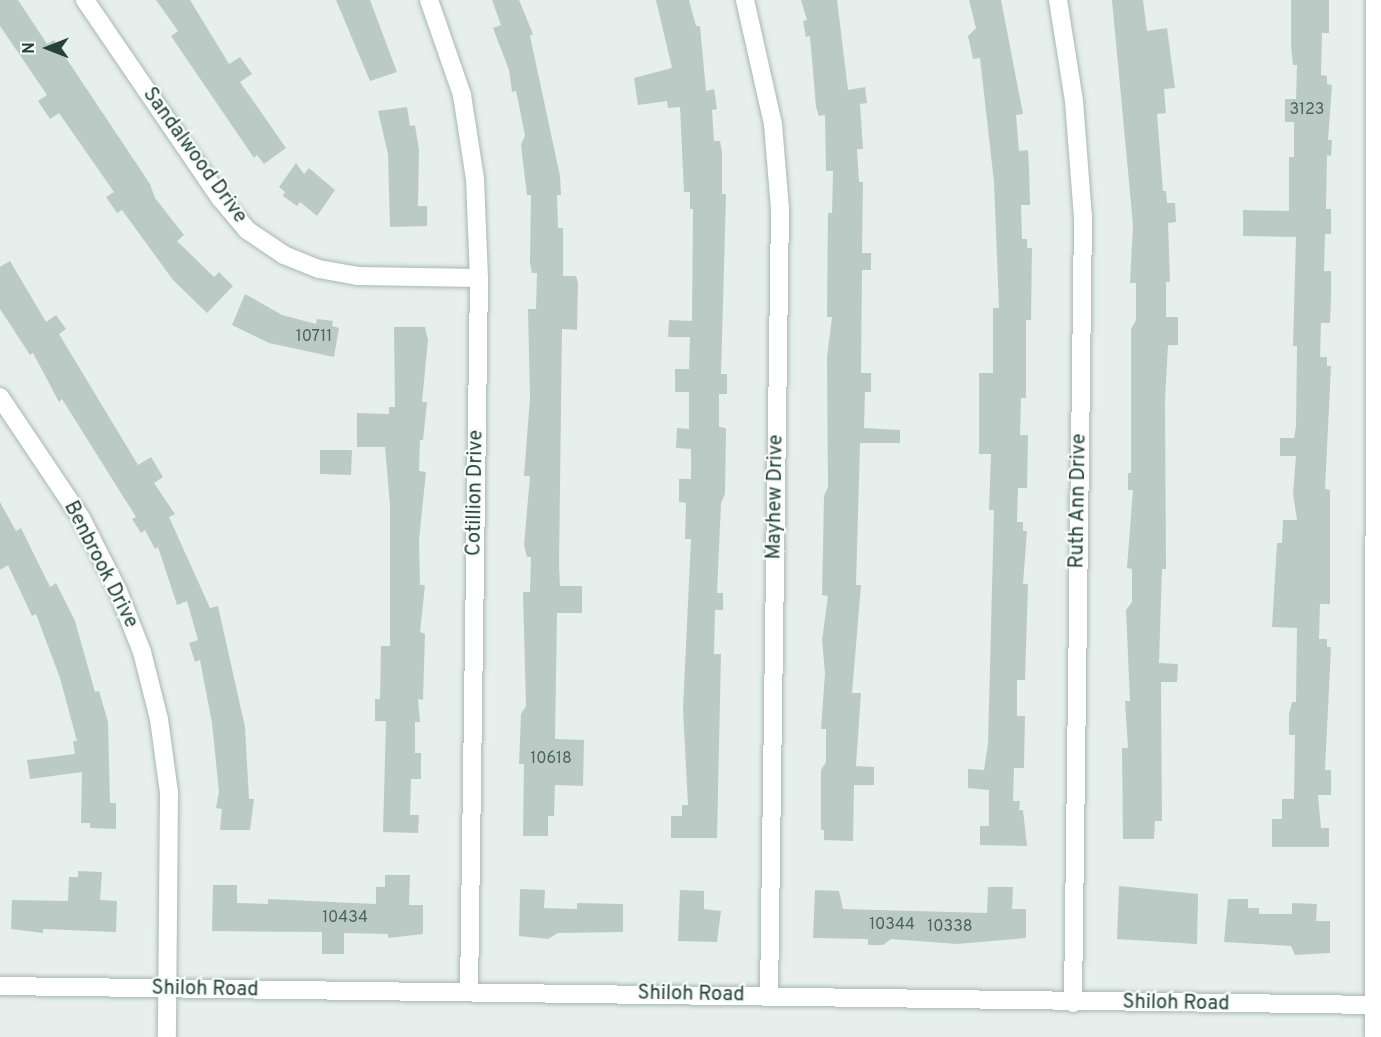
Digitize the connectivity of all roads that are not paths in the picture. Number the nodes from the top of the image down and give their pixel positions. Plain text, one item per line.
1 (85, 0) edge
2 (429, 0) edge
3 (745, 0) edge
4 (1058, 0) edge
5 (1375, 0) edge
6 (479, 278) junction
7 (1378, 343) edge
8 (0, 397) edge
9 (0, 986) edge
10 (165, 989) junction
11 (469, 992) junction
12 (769, 996) junction
13 (1073, 1003) junction
14 (1377, 1005) edge
15 (167, 1037) edge
16 (1374, 1037) edge

1 - 6 street, Sandalwood Drive
2 - 6 street, Cotillion Drive
3 - 12 street, Mayhew Drive
4 - 13 street, Ruth Ann Drive
5 - 7 street
6 - 11 street, Cotillion Drive
7 - 14 street
8 - 10 street, Benbrook Drive
9 - 10 street, Shiloh Road
10 - 11 street, Shiloh Road
10 - 15 street, Benbrook Drive
11 - 12 street, Shiloh Road
12 - 13 street, Shiloh Road
13 - 14 street, Shiloh Road
14 - 16 street

